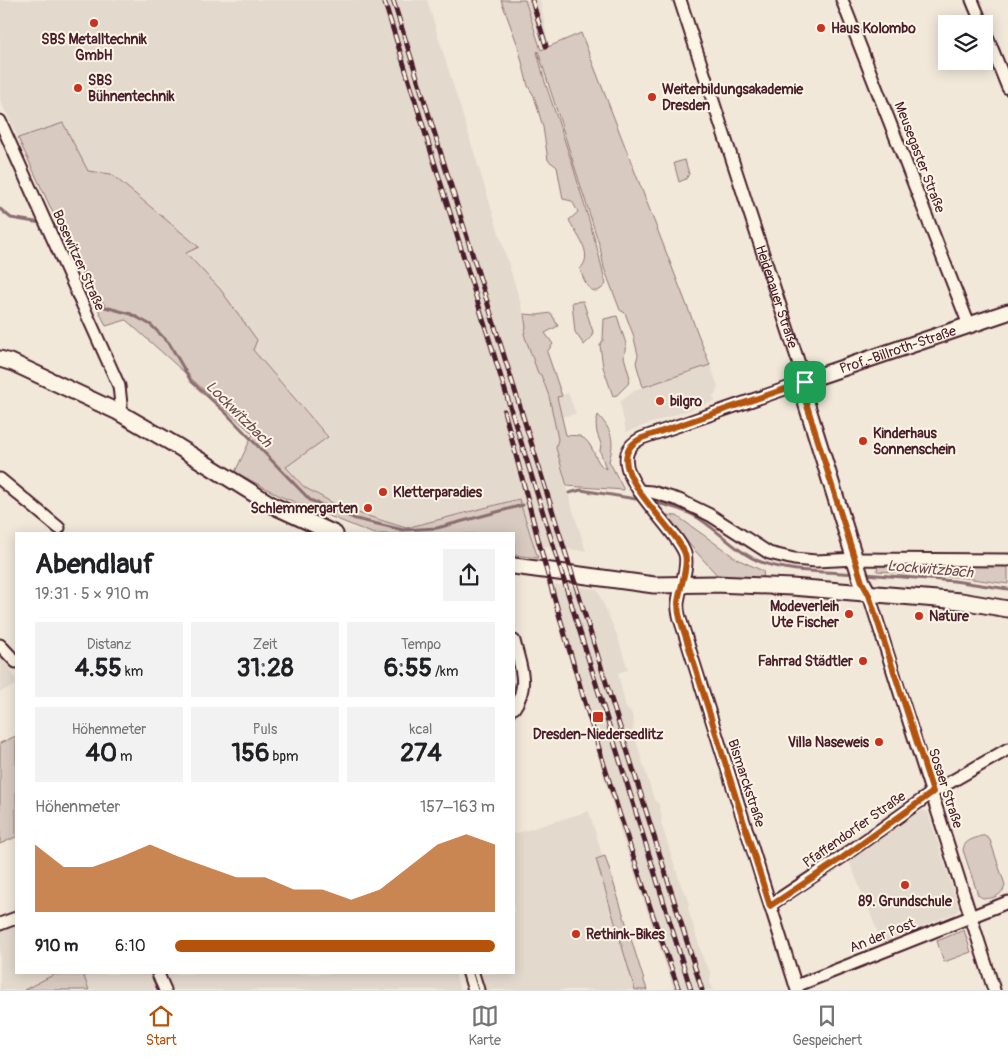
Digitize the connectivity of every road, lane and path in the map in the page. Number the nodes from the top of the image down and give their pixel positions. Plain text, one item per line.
1 (680, 0) edge
2 (842, 0) edge
3 (972, 0) edge
4 (978, 15) edge
5 (993, 45) edge
6 (1004, 64) edge
7 (1008, 88) edge
8 (0, 121) edge
9 (1008, 312) edge
10 (969, 325) junction
11 (0, 359) edge
12 (805, 382) junction
13 (118, 412) junction
14 (0, 479) edge
15 (640, 492) junction
16 (58, 528) dead end
17 (331, 532) edge
18 (1008, 560) edge
19 (856, 563) junction
20 (515, 566) edge
21 (681, 584) junction
22 (865, 588) junction
23 (1008, 608) edge
24 (0, 645) edge
25 (515, 645) edge
26 (15, 661) edge
27 (515, 707) edge
28 (1008, 749) edge
29 (933, 792) junction
30 (1008, 902) edge
31 (770, 906) junction
32 (971, 916) junction
33 (15, 918) edge
34 (0, 924) edge
35 (158, 974) edge
36 (471, 974) edge
37 (796, 988) edge
38 (165, 990) edge
39 (476, 990) edge
40 (994, 990) edge

1 - 12 street, Heidenauer Straße
2 - 10 street, Meusegaster Straße
3 - 4 street
5 - 6 street
6 - 7 street
8 - 13 street, Bosewitzer Straße
9 - 10 street, Prof.-Billroth-Straße
10 - 12 street, Prof.-Billroth-Straße
11 - 13 street
12 - 15 street, Prof.-Billroth-Straße
12 - 19 street, Heidenauer Straße
13 - 17 street
14 - 16 street
15 - 19 street
15 - 21 street, Prof.-Billroth-Straße
18 - 19 street
19 - 22 street, Heidenauer Straße
20 - 21 street
21 - 22 street
21 - 31 street, Bismarckstraße
22 - 23 street
22 - 29 street, Sosaer Straße
24 - 26 street
25 - 27 street
28 - 29 street, Pfaffendorfer Straße
29 - 31 street, Pfaffendorfer Straße
29 - 32 street, Sosaer Straße
30 - 32 street, An der Post
31 - 37 street, Bismarckstraße
32 - 37 street, An der Post
32 - 40 street, Sosaer Straße
33 - 34 street
35 - 38 street
36 - 39 street

